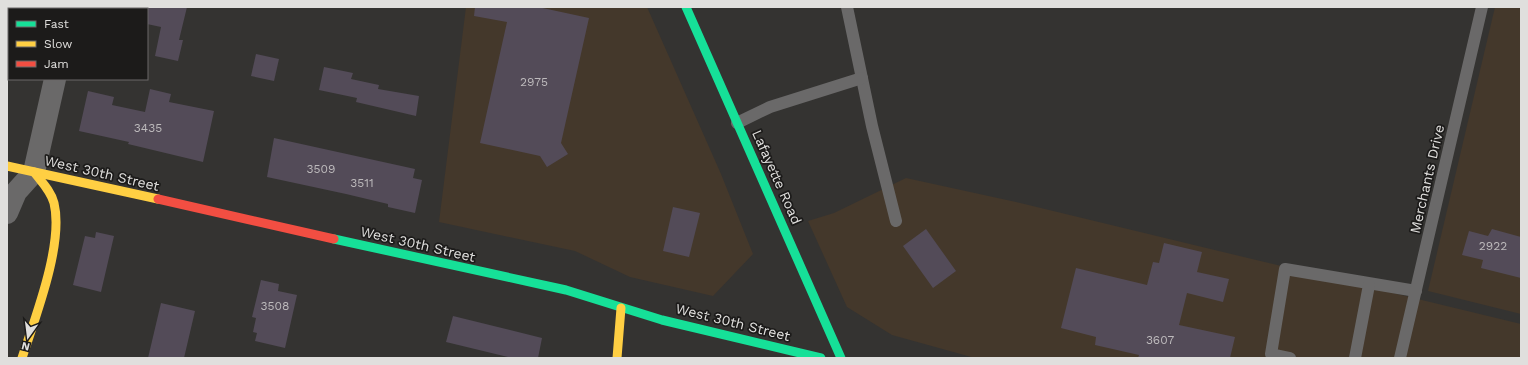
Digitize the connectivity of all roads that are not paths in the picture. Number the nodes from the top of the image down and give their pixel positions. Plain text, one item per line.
1 (686, 7) edge
2 (847, 7) edge
3 (1482, 7) edge
4 (862, 78) junction
5 (55, 80) edge
6 (737, 123) junction
7 (7, 166) edge
8 (34, 172) junction
9 (7, 213) edge
10 (896, 221) dead end
11 (1369, 285) junction
12 (1416, 291) junction
13 (621, 308) junction
14 (22, 358) edge
15 (617, 358) edge
16 (821, 358) edge
17 (841, 358) edge
18 (1290, 358) edge
19 (1355, 358) edge
20 (1400, 358) edge

1 - 6 main road, Lafayette Road
2 - 4 lane
3 - 12 lane, Merchants Drive
4 - 6 lane
4 - 10 lane
5 - 8 street
6 - 17 main road, Lafayette Road
7 - 8 main road, West 30th Street
8 - 9 street
8 - 13 main road, West 30th Street
8 - 14 main road
11 - 12 lane
11 - 18 lane
11 - 19 lane
12 - 20 lane, Merchants Drive
13 - 15 main road
13 - 16 main road, West 30th Street

